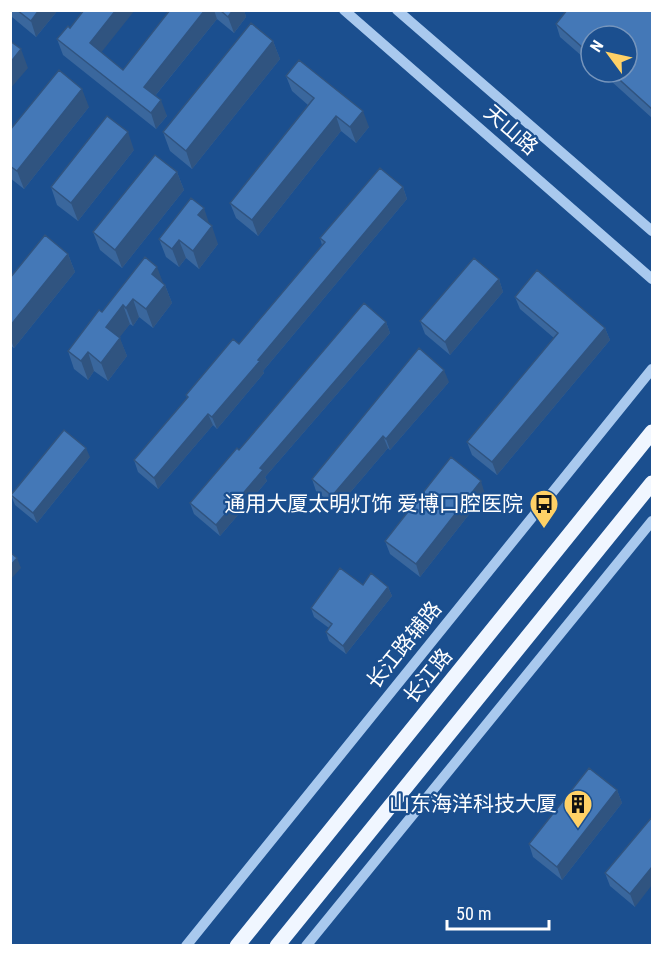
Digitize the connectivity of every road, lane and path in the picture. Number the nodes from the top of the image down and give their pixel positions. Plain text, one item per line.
1 (344, 10) edge
2 (396, 10) edge
3 (652, 231) edge
4 (652, 279) edge
5 (652, 369) edge
6 (652, 432) edge
7 (652, 483) edge
8 (652, 521) edge
9 (186, 945) edge
10 (237, 945) edge
11 (277, 945) edge
12 (306, 945) edge

1 - 4 street, 天山路
2 - 3 street, 天山路
5 - 9 street, 长江路辅路
6 - 10 main road, 长江路
7 - 11 main road
8 - 12 street

